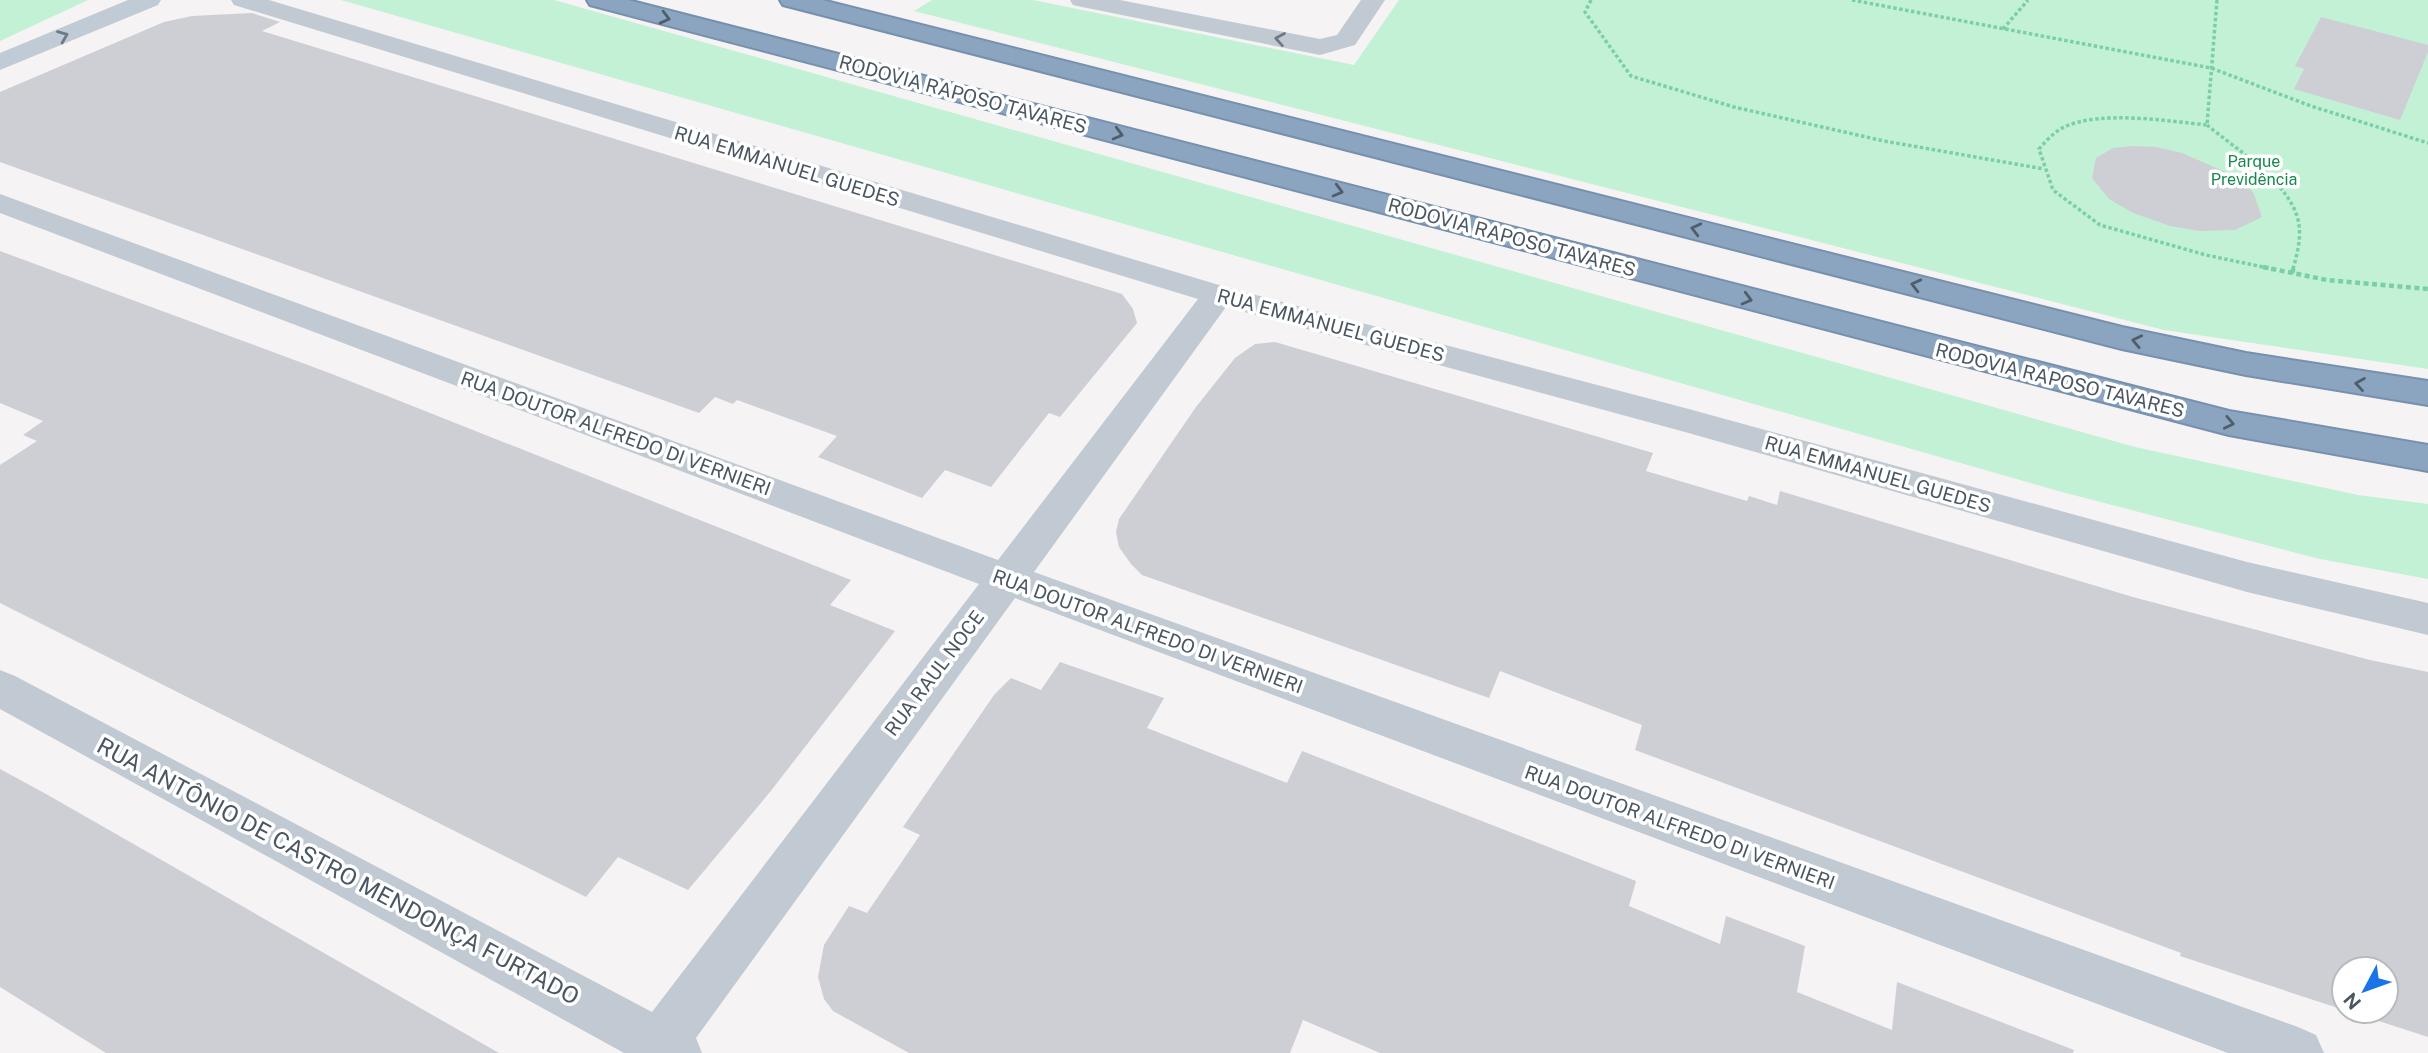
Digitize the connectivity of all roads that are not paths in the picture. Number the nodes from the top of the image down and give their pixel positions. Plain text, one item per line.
1 (149, 0) edge
2 (243, 0) edge
3 (599, 0) edge
4 (792, 0) edge
5 (1082, 0) edge
6 (1373, 0) edge
7 (0, 62) edge
8 (0, 203) edge
9 (1217, 295) junction
10 (2428, 393) edge
11 (2428, 458) edge
12 (1005, 578) junction
13 (2428, 619) edge
14 (0, 688) edge
15 (663, 1050) edge
16 (2298, 1053) edge

7 -> 1 main road
2 - 9 street, RUA EMMANUEL GUEDES
3 -> 11 highway, RODOVIA RAPOSO TAVARES
10 -> 4 highway
6 -> 5 street
8 - 12 street, RUA DOUTOR ALFREDO DI VERNIERI
9 - 12 street, RUA RAUL NOCE
9 - 13 street, RUA EMMANUEL GUEDES
12 - 15 street, RUA RAUL NOCE
12 - 16 street, RUA DOUTOR ALFREDO DI VERNIERI
14 - 15 street, RUA ANTÔNIO DE CASTRO MENDONÇA FURTADO

